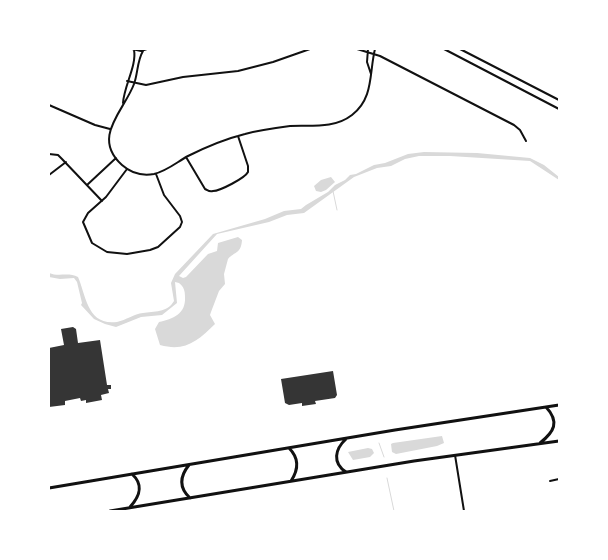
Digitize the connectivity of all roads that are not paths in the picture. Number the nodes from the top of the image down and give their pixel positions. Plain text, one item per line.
1 (133, 49) edge
2 (147, 49) edge
3 (310, 49) edge
4 (357, 49) edge
5 (375, 49) edge
6 (444, 49) edge
7 (460, 49) edge
8 (368, 50) edge
9 (143, 51) junction
10 (373, 54) junction
11 (371, 74) junction
12 (127, 81) junction
13 (134, 84) junction
14 (559, 100) edge
15 (123, 103) junction
16 (49, 105) edge
17 (559, 109) edge
18 (110, 129) junction
19 (238, 136) junction
20 (526, 141) dead end
21 (49, 154) edge
22 (186, 157) junction
23 (116, 158) junction
24 (66, 162) junction
25 (127, 169) junction
26 (156, 174) junction
27 (49, 175) edge
28 (87, 185) junction
29 (102, 201) junction
30 (559, 405) edge
31 (546, 407) junction
32 (346, 438) junction
33 (559, 441) edge
34 (540, 443) junction
35 (289, 448) junction
36 (455, 455) junction
37 (190, 464) junction
38 (346, 472) junction
39 (132, 474) junction
40 (559, 479) edge
41 (290, 481) junction
42 (550, 481) dead end
43 (49, 488) edge
44 (190, 498) junction
45 (130, 508) junction
46 (110, 511) edge
47 (464, 511) edge

1 - 9 street
1 - 12 street
2 - 9 street
3 - 13 street
4 - 8 street
5 - 10 street
6 - 17 street
7 - 14 street
8 - 10 street
8 - 11 street
9 - 13 street
10 - 11 street
10 - 20 street
11 - 19 street
12 - 13 street
12 - 15 street
13 - 15 street
15 - 18 street
16 - 18 street
18 - 23 street
19 - 22 street
19 - 22 street
21 - 24 street
22 - 26 street
23 - 25 street
23 - 28 street
24 - 27 street
24 - 28 street
25 - 26 street
25 - 29 street
26 - 29 street
28 - 29 street
30 - 31 highway
31 - 32 highway
31 - 34 highway
32 - 35 highway
32 - 38 highway
33 - 34 highway
34 - 36 highway
35 - 37 highway
35 - 41 highway
36 - 38 highway
36 - 47 street
37 - 39 highway
37 - 44 highway
38 - 41 highway
39 - 43 highway
39 - 45 highway
40 - 42 street
41 - 44 highway
44 - 45 highway
45 - 46 highway

